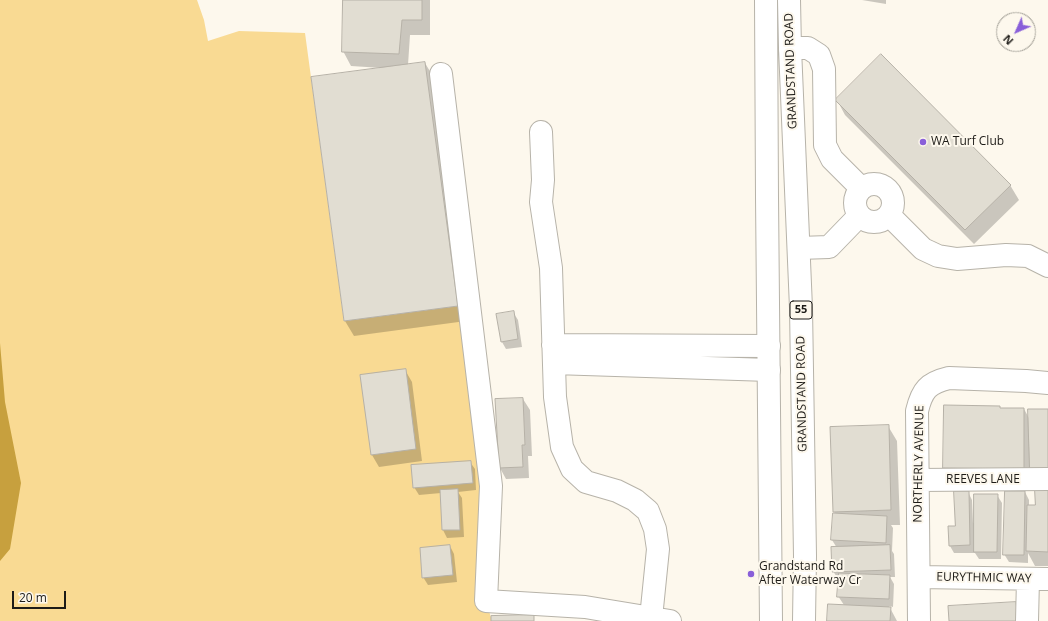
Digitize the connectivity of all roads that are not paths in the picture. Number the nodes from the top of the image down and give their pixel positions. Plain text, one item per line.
1 (766, 0) edge
2 (789, 0) edge
3 (790, 48) junction
4 (440, 74) dead end
5 (541, 132) dead end
6 (861, 188) junction
7 (890, 215) junction
8 (859, 216) junction
9 (799, 248) junction
10 (1048, 266) edge
11 (769, 346) junction
12 (553, 354) junction
13 (1048, 369) edge
14 (769, 370) junction
15 (1026, 381) junction
16 (1048, 383) edge
17 (1048, 479) edge
18 (918, 480) junction
19 (919, 577) junction
20 (1038, 579) edge
21 (660, 619) edge
22 (771, 621) edge
23 (804, 621) edge
24 (919, 621) edge
25 (1027, 621) edge

1 - 11 main road, GRANDSTAND ROAD
2 - 3 main road, GRANDSTAND ROAD / 55
3 - 6 main road
3 - 9 main road, GRANDSTAND ROAD / 55
4 - 21 main road
5 - 12 main road
6 - 7 main road
6 - 8 main road
7 - 8 main road
7 - 10 main road
8 - 9 main road
9 - 23 main road, GRANDSTAND ROAD / 55
11 - 12 main road
11 - 14 main road, GRANDSTAND ROAD
12 - 14 main road
12 - 21 main road
13 - 15 main road
14 - 22 main road, GRANDSTAND ROAD
15 - 16 main road, NORTHERLY AVENUE
15 - 18 main road, NORTHERLY AVENUE
17 - 18 main road, REEVES LANE
18 - 19 main road, NORTHERLY AVENUE
19 - 20 main road, EURYTHMIC WAY
19 - 24 main road, NORTHERLY AVENUE
20 - 25 main road

